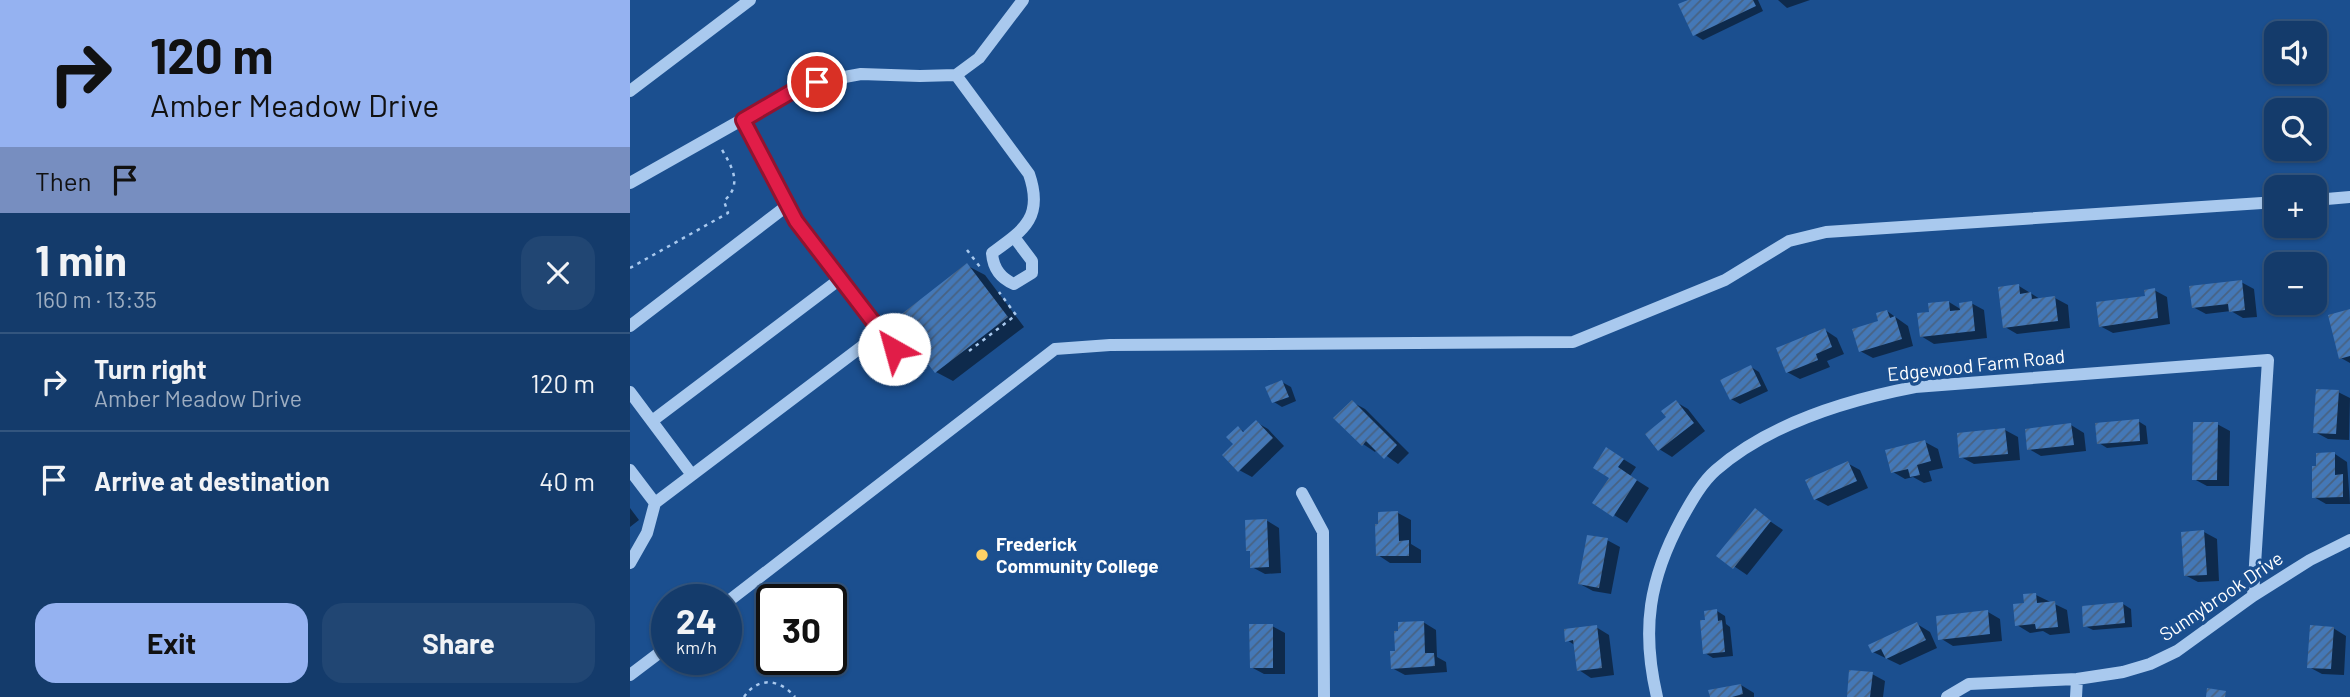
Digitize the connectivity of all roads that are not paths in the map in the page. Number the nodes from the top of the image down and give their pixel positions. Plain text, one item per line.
1 (750, 0) edge
2 (1023, 0) edge
3 (956, 75) junction
4 (630, 91) edge
5 (743, 120) junction
6 (630, 183) edge
7 (2350, 197) edge
8 (2327, 199) edge
9 (2264, 203) edge
10 (788, 205) junction
11 (1014, 237) dead end
12 (840, 279) junction
13 (630, 326) edge
14 (881, 332) junction
15 (894, 349) dead end
16 (630, 393) edge
17 (652, 421) junction
18 (630, 470) edge
19 (692, 475) junction
20 (1302, 494) dead end
21 (655, 503) junction
22 (2350, 540) edge
23 (630, 563) edge
24 (742, 591) edge
25 (2253, 596) junction
26 (651, 659) edge
27 (630, 675) edge
28 (2077, 679) junction
29 (1324, 697) edge
30 (1657, 697) edge
31 (1947, 697) edge
32 (2076, 697) edge

1 - 4 street
2 - 3 street
3 - 5 street
3 - 11 street
5 - 6 street
5 - 10 street
7 - 8 street
9 - 24 street
10 - 12 street
10 - 13 street
12 - 14 street
12 - 17 street
14 - 15 street
14 - 19 street
16 - 17 street
17 - 19 street
18 - 21 street
19 - 21 street
20 - 29 street
21 - 23 street
22 - 25 street, Sunnybrook Drive
25 - 28 street, Sunnybrook Drive
25 - 30 street, Edgewood Farm Road
26 - 27 street
28 - 31 street, Sunnybrook Drive
28 - 32 street

